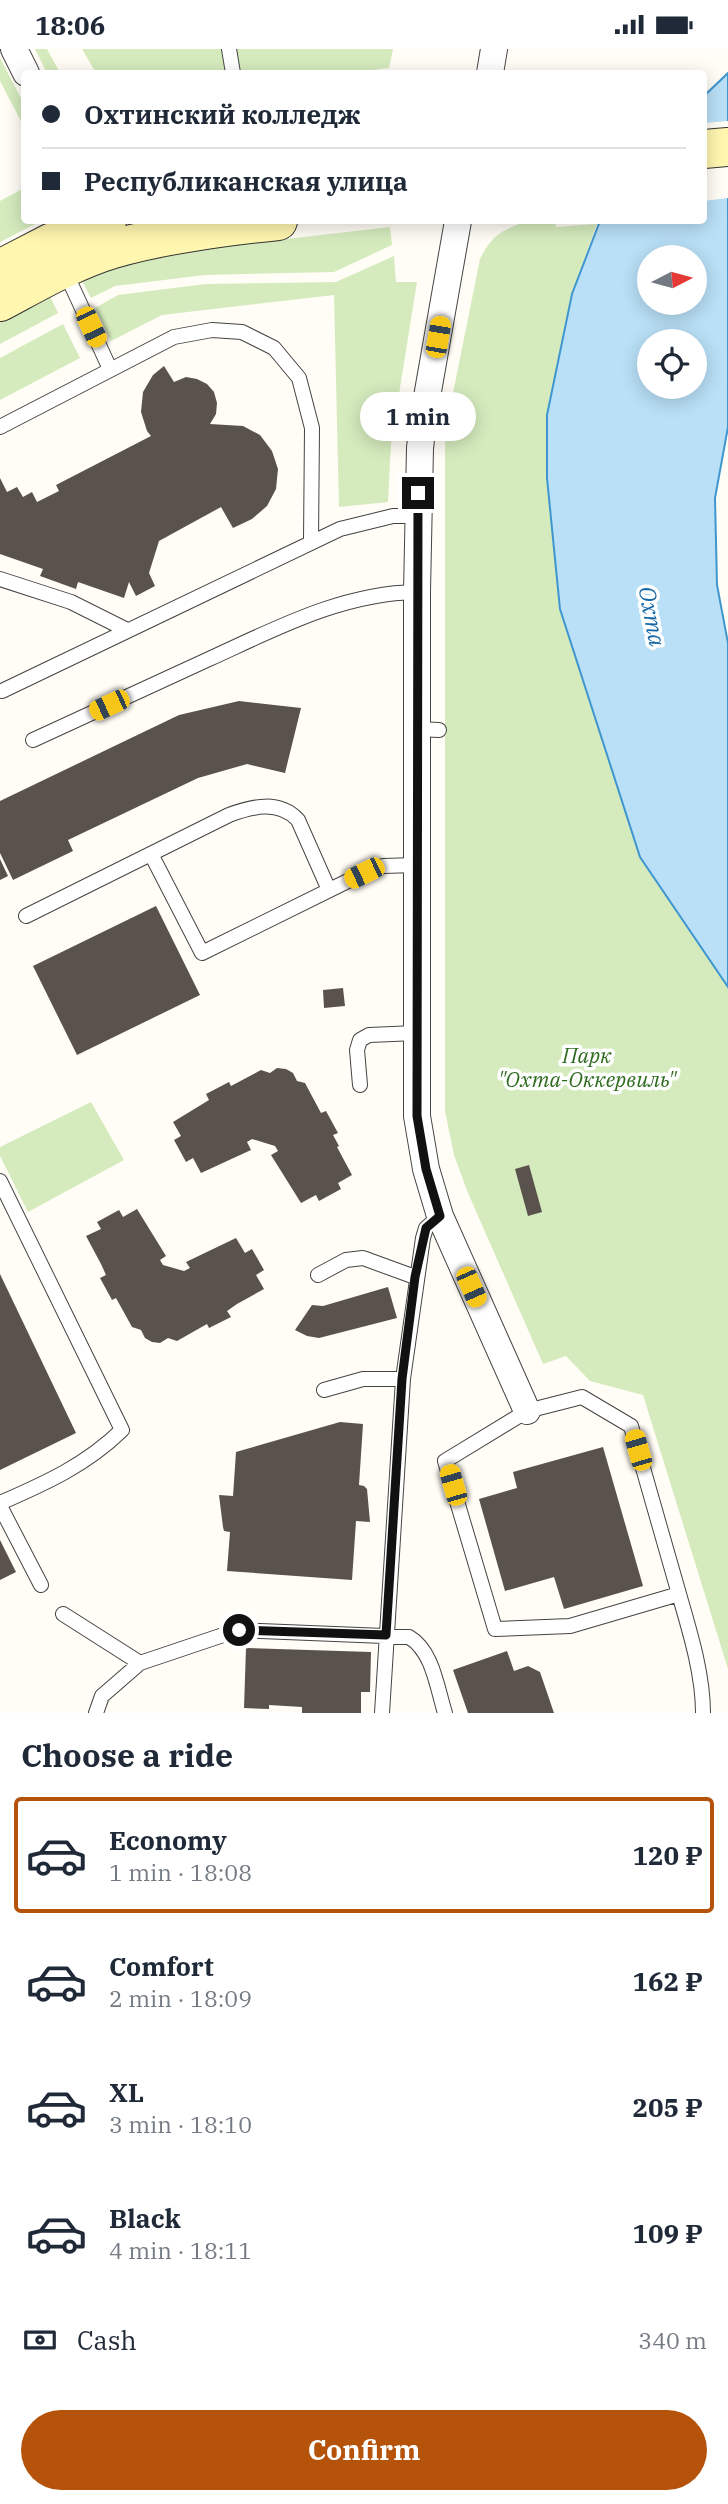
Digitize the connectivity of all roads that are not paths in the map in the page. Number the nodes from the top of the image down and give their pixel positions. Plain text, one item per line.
1 (14, 49) edge
2 (229, 49) edge
3 (494, 49) edge
4 (24, 70) edge
5 (232, 70) edge
6 (490, 70) edge
7 (728, 147) edge
8 (707, 149) edge
9 (728, 174) edge
10 (707, 176) edge
11 (256, 224) edge
12 (457, 224) edge
13 (106, 228) edge
14 (64, 268) junction
15 (0, 269) edge
16 (0, 302) edge
17 (110, 369) junction
18 (0, 427) edge
19 (418, 516) junction
20 (311, 541) junction
21 (0, 579) edge
22 (417, 592) junction
23 (127, 630) junction
24 (2, 691) dead end
25 (33, 740) dead end
26 (151, 854) junction
27 (416, 865) junction
28 (329, 890) junction
29 (26, 916) dead end
30 (416, 1033) junction
31 (360, 1086) dead end
32 (0, 1181) edge
33 (440, 1216) junction
34 (318, 1275) dead end
35 (415, 1277) junction
36 (402, 1379) junction
37 (324, 1390) dead end
38 (527, 1411) junction
39 (0, 1504) edge
40 (41, 1585) dead end
41 (679, 1594) junction
42 (63, 1614) dead end
43 (386, 1635) junction
44 (140, 1663) junction
45 (96, 1713) edge
46 (382, 1713) edge
47 (445, 1713) edge
48 (703, 1713) edge

1 - 4 street
2 - 5 lane
3 - 6 street
7 - 8 street
9 - 10 street
11 - 13 street
12 - 19 street
13 - 14 street
13 - 15 street
14 - 16 street
14 - 17 lane
17 - 18 lane
17 - 20 lane
19 - 20 lane
19 - 22 street
20 - 23 lane
21 - 23 lane
22 - 25 lane
22 - 27 street
23 - 24 lane
26 - 28 lane
26 - 28 lane
26 - 29 lane
27 - 28 lane
27 - 30 street
30 - 31 lane
30 - 33 street
32 - 39 lane
33 - 35 lane
33 - 38 street
34 - 35 lane
35 - 36 lane
36 - 37 lane
36 - 43 lane
38 - 41 lane
38 - 41 lane
39 - 40 lane
41 - 48 lane
42 - 44 lane
43 - 44 lane
43 - 46 lane
43 - 47 lane
44 - 45 lane

